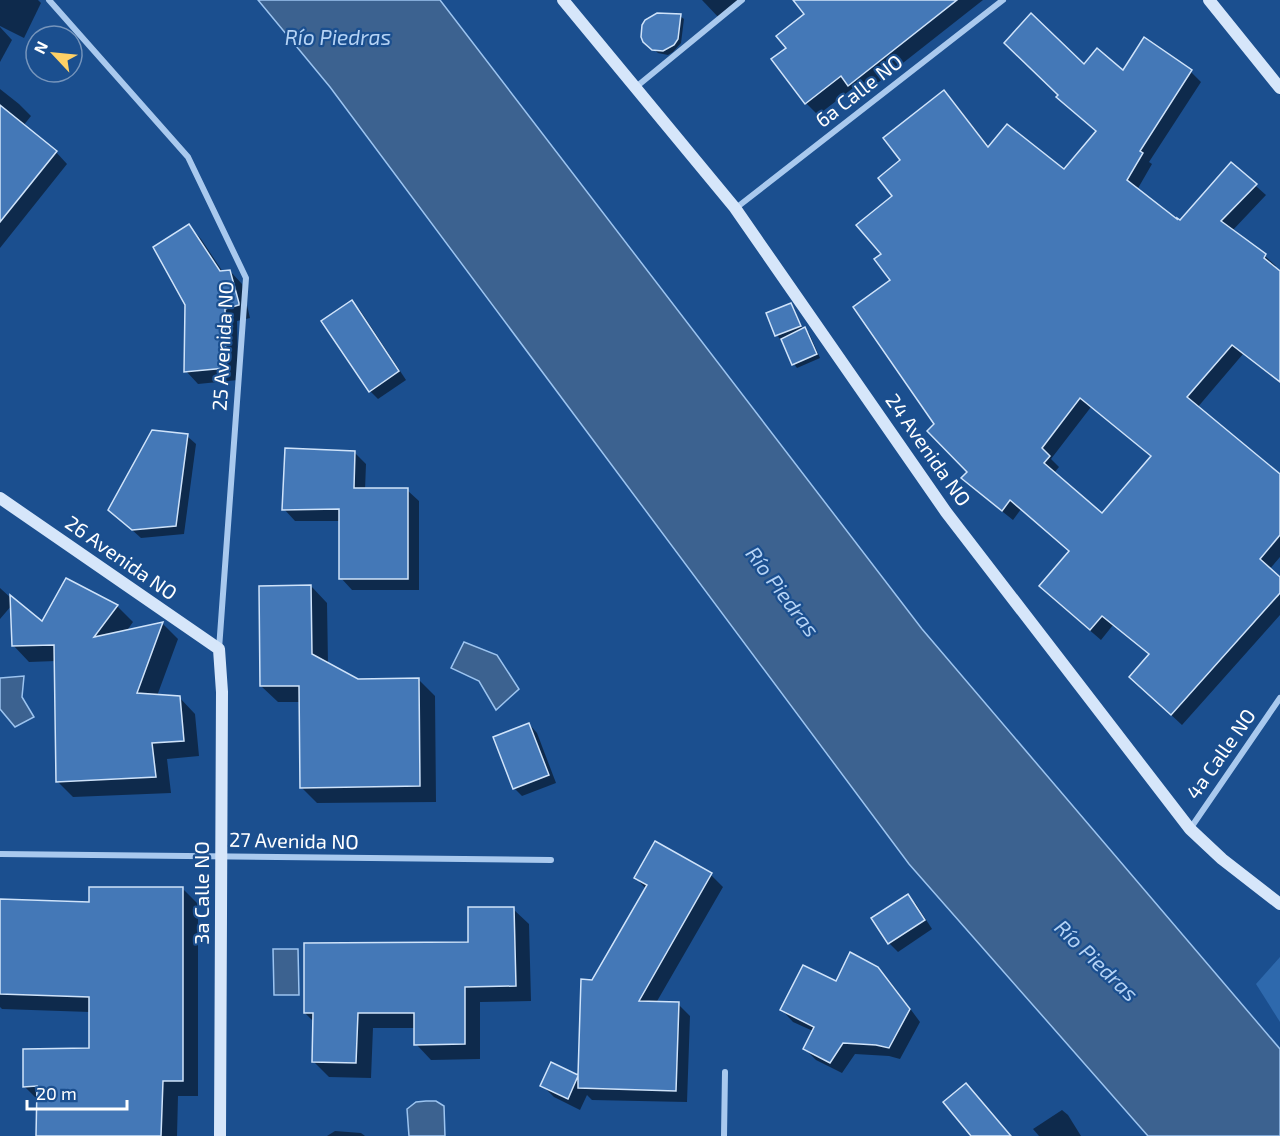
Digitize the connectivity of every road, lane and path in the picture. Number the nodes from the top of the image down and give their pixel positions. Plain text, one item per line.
1 (49, 0) edge
2 (563, 0) edge
3 (742, 0) edge
4 (1003, 0) edge
5 (1209, 0) edge
6 (1279, 84) edge
7 (636, 87) junction
8 (735, 208) junction
9 (0, 498) edge
10 (219, 650) junction
11 (1280, 698) edge
12 (1190, 829) junction
13 (0, 854) edge
14 (221, 856) junction
15 (551, 860) dead end
16 (1280, 904) edge
17 (725, 1072) dead end
18 (220, 1136) edge
19 (724, 1136) edge

1 - 10 street, 25 Avenida NO
2 - 7 street, 24 Avenida NO
3 - 7 street
4 - 8 street, 6a Calle NO
5 - 6 street
7 - 8 street, 24 Avenida NO
8 - 12 street, 24 Avenida NO
9 - 10 street, 26 Avenida NO
10 - 14 street, 3a Calle NO
11 - 12 street, 4a Calle NO
12 - 16 street, 24 Avenida NO
13 - 14 street, 27 Avenida NO
14 - 15 street, 27 Avenida NO
14 - 18 street, 3a Calle NO
17 - 19 street

